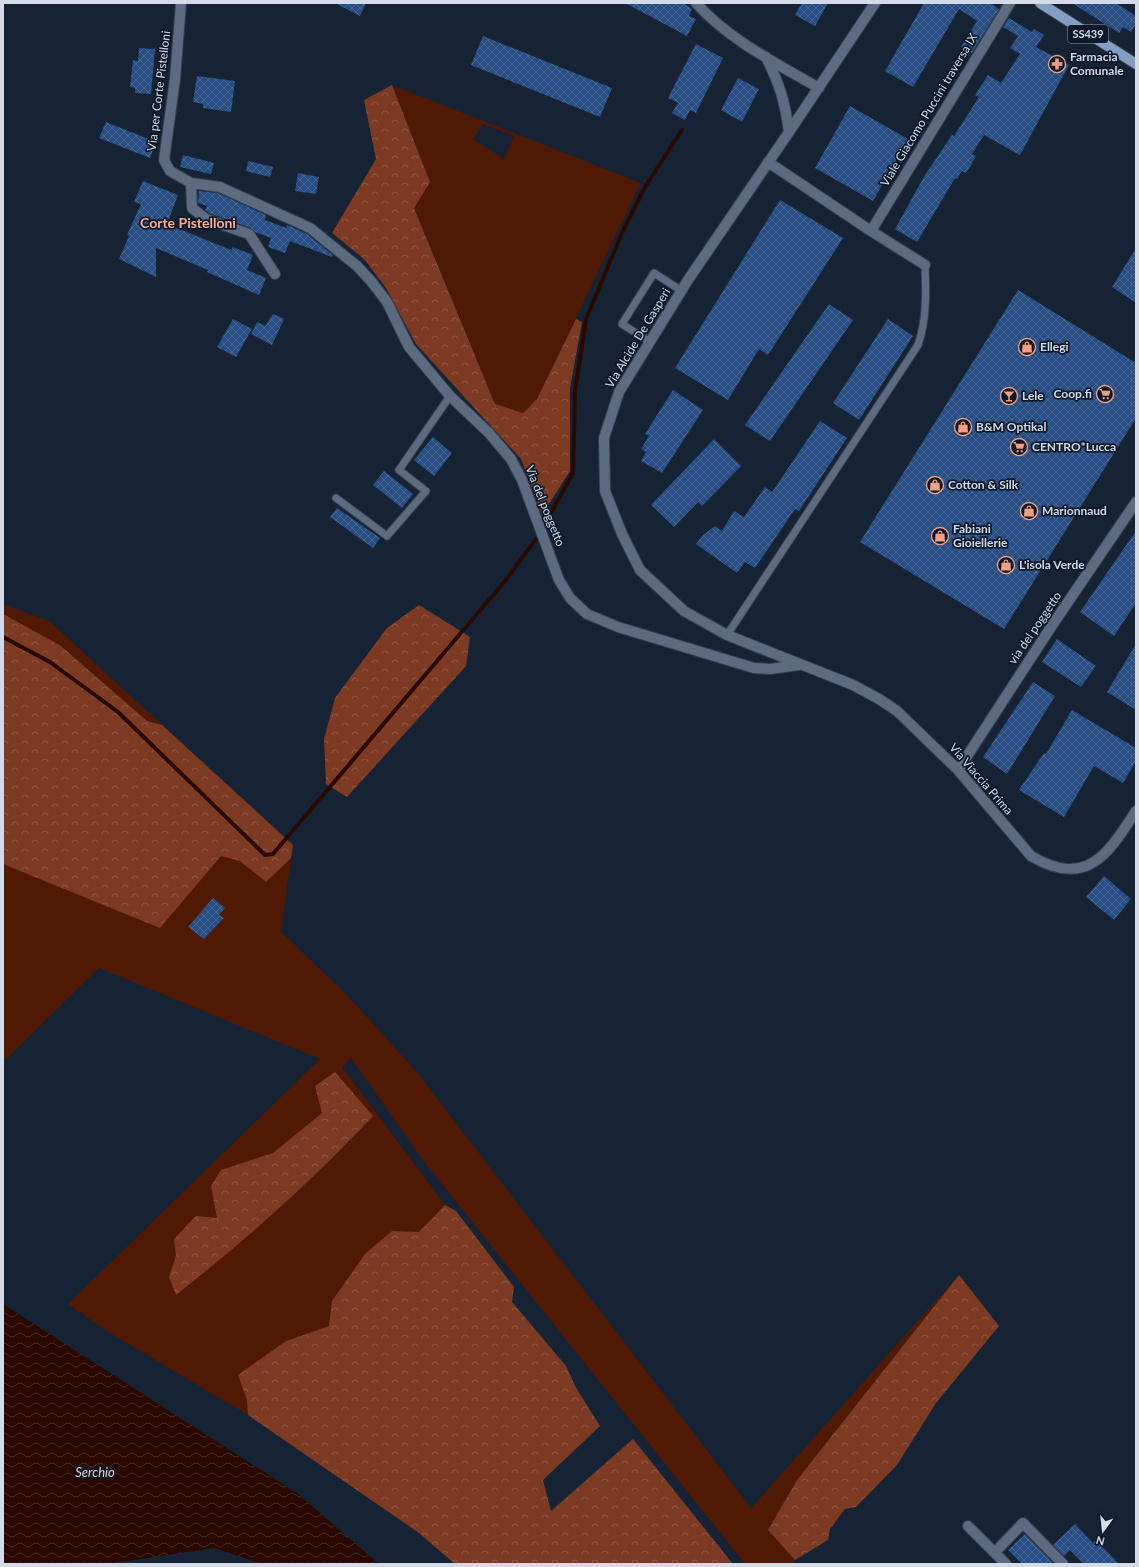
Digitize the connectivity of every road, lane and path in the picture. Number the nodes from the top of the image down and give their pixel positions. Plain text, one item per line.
1 (181, 3) edge
2 (696, 3) edge
3 (875, 3) edge
4 (1010, 3) edge
5 (1040, 3) edge
6 (766, 57) junction
7 (1136, 64) edge
8 (819, 88) junction
9 (790, 132) junction
10 (768, 162) junction
11 (191, 182) junction
12 (310, 228) joint
13 (871, 231) junction
14 (925, 265) joint
15 (275, 274) dead end
16 (682, 290) junction
17 (650, 342) junction
18 (450, 396) junction
19 (336, 498) dead end
20 (1136, 502) edge
21 (727, 635) junction
22 (790, 661) joint
23 (801, 665) junction
24 (958, 770) junction
25 (1136, 811) edge
26 (968, 1526) dead end
27 (1000, 1547) dead end
28 (1006, 1564) edge
29 (1063, 1564) edge

1 - 11 street, Via per Corte Pistelloni
2 - 6 street
3 - 8 street, Via Alcide De Gasperi
4 - 13 street, Viale Giacomo Puccini traversa IX
5 - 7 main road, SS439
6 - 8 street
6 - 9 street
8 - 9 street, Via Alcide De Gasperi
9 - 10 street, Via Alcide De Gasperi
10 - 13 street
10 - 16 street, Via Alcide De Gasperi
11 - 12 street, Via per Corte Pistelloni
11 - 15 street
12 - 18 street, Via del poggetto
13 - 14 street
14 - 21 lane
16 - 17 street, Via Alcide De Gasperi
16 - 17 lane
17 - 21 street, Via Alcide De Gasperi
18 - 19 lane
18 - 23 street, Via del poggetto
20 - 24 street, via del poggetto
21 - 22 street, Via Alcide De Gasperi
22 - 23 street, Via Viaccia Prima
23 - 24 street, Via Viaccia Prima
24 - 25 street, Via Viaccia Prima
26 - 28 street
27 - 29 street

